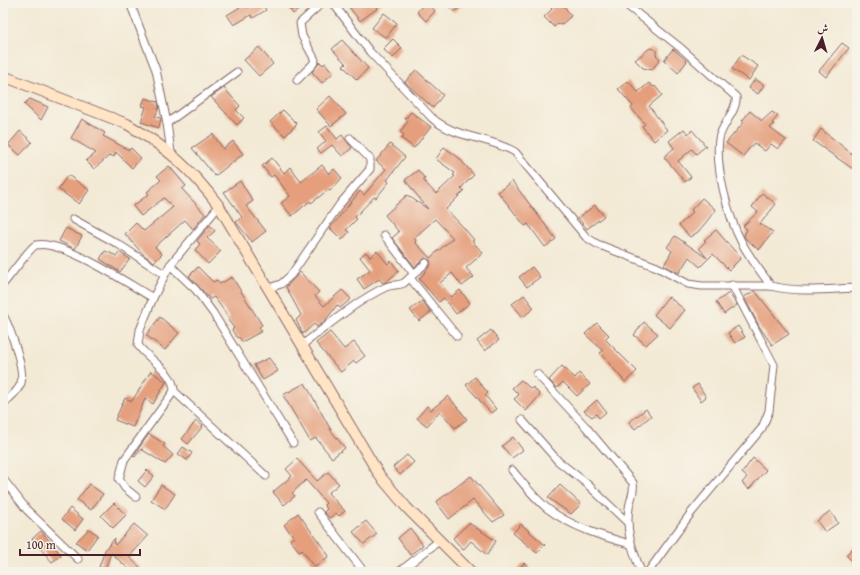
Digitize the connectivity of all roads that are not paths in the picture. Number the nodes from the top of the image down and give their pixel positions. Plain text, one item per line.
1 (130, 3) edge
2 (322, 3) edge
3 (333, 3) edge
4 (624, 3) edge
5 (237, 72) dead end
6 (3, 76) edge
7 (297, 80) dead end
8 (167, 123) junction
9 (350, 138) dead end
10 (171, 153) junction
11 (220, 206) junction
12 (73, 219) dead end
13 (384, 235) dead end
14 (426, 263) dead end
15 (170, 265) junction
16 (164, 274) junction
17 (412, 276) junction
18 (3, 284) edge
19 (732, 285) junction
20 (771, 286) junction
21 (269, 288) junction
22 (857, 288) edge
23 (153, 298) junction
24 (3, 315) edge
25 (457, 336) dead end
26 (302, 345) junction
27 (537, 374) dead end
28 (174, 391) junction
29 (3, 404) edge
30 (522, 420) dead end
31 (293, 443) dead end
32 (512, 470) dead end
33 (266, 476) dead end
34 (3, 479) edge
35 (136, 497) dead end
36 (318, 512) dead end
37 (627, 522) junction
38 (439, 541) junction
39 (630, 544) junction
40 (78, 559) dead end
41 (364, 572) edge
42 (399, 572) edge
43 (471, 572) edge
44 (641, 572) edge
45 (648, 572) edge

1 - 8 street
2 - 7 street
3 - 19 street
4 - 20 street
5 - 8 street
6 - 10 main road
8 - 10 street
9 - 21 street
10 - 11 main road
11 - 15 street
11 - 21 main road
12 - 16 street
13 - 17 street
14 - 17 street
15 - 16 street
15 - 31 street
16 - 23 street
17 - 25 street
17 - 26 street
18 - 23 street
19 - 20 street
19 - 45 street
20 - 22 street
21 - 26 main road
23 - 28 street
24 - 29 street
26 - 38 main road
27 - 37 street
28 - 33 street
28 - 35 street
30 - 37 street
32 - 39 street
34 - 40 street
36 - 41 street
37 - 39 street
38 - 42 street
38 - 43 main road
39 - 44 street

